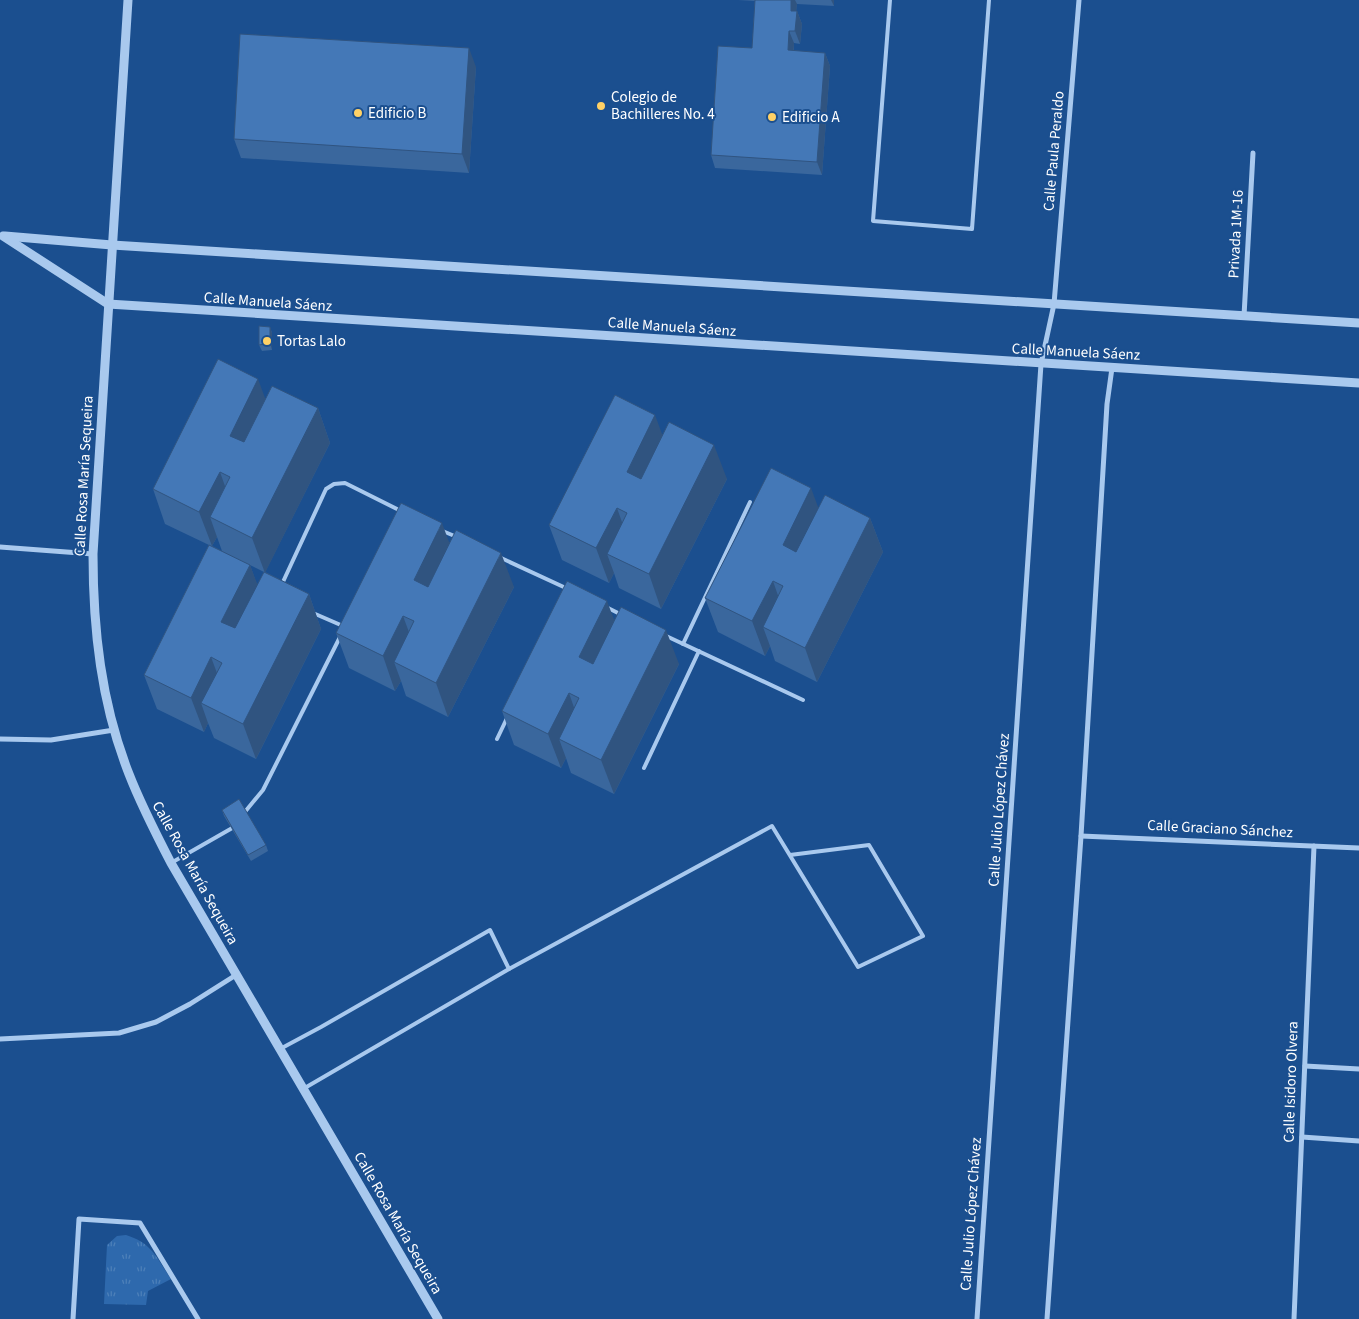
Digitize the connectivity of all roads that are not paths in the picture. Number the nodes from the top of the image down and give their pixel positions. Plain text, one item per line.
1 (128, 0) edge
2 (890, 0) edge
3 (990, 0) edge
4 (1079, 0) edge
5 (1252, 154) dead end
6 (2, 235) edge
7 (112, 245) junction
8 (108, 304) junction
9 (1054, 304) junction
10 (1244, 316) junction
11 (1359, 323) edge
12 (1041, 364) junction
13 (1112, 368) junction
14 (1359, 383) edge
15 (750, 502) dead end
16 (399, 521) edge
17 (438, 528) edge
18 (464, 541) edge
19 (0, 548) edge
20 (490, 553) edge
21 (93, 554) junction
22 (280, 589) edge
23 (568, 590) junction
24 (577, 594) edge
25 (564, 598) edge
26 (604, 606) edge
27 (311, 612) edge
28 (630, 619) edge
29 (657, 631) edge
30 (684, 644) junction
31 (699, 651) junction
32 (803, 700) dead end
33 (509, 713) edge
34 (114, 730) junction
35 (0, 739) edge
36 (497, 739) dead end
37 (644, 768) dead end
38 (1081, 836) junction
39 (1314, 846) junction
40 (1359, 848) edge
41 (790, 856) junction
42 (171, 863) junction
43 (509, 970) junction
44 (236, 975) junction
45 (0, 1039) edge
46 (280, 1049) junction
47 (1304, 1066) junction
48 (1359, 1069) edge
49 (303, 1089) junction
50 (1302, 1137) junction
51 (1359, 1141) edge
52 (72, 1319) edge
53 (198, 1319) edge
54 (438, 1319) edge
55 (977, 1319) edge
56 (1047, 1319) edge
57 (1294, 1319) edge

1 - 7 street, Calle Rosa María Sequeira
2 - 3 lane
4 - 9 street, Calle Paula Peraldo
5 - 10 street, Privada 1M-16
6 - 7 street, Calle Manuela Sáenz
6 - 8 street, Calle Manuela Sáenz
7 - 8 street, Calle Rosa María Sequeira
7 - 9 street, Calle Manuela Sáenz
8 - 12 street, Calle Manuela Sáenz
8 - 21 street, Calle Rosa María Sequeira
9 - 10 street, Calle Manuela Sáenz
9 - 12 street, Calle Julio López Chávez
10 - 11 street, Calle Manuela Sáenz
12 - 13 street, Calle Manuela Sáenz
12 - 55 street, Calle Julio López Chávez
13 - 14 street, Calle Manuela Sáenz
13 - 38 street
15 - 30 lane
16 - 22 lane
17 - 18 lane
19 - 21 street
20 - 23 lane
21 - 34 street, Calle Rosa María Sequeira
23 - 24 lane
23 - 25 lane
26 - 28 lane
27 - 42 lane
29 - 30 lane
30 - 31 lane
31 - 32 lane
31 - 37 lane
33 - 36 lane
34 - 35 street
34 - 42 street, Calle Rosa María Sequeira
38 - 39 street, Calle Graciano Sánchez
38 - 56 street
39 - 40 street, Calle Graciano Sánchez
39 - 47 street, Calle Isidoro Olvera
41 - 41 lane
41 - 43 lane
42 - 44 street, Calle Rosa María Sequeira
43 - 46 lane
43 - 49 lane
44 - 45 street
44 - 46 street, Calle Rosa María Sequeira
46 - 49 street, Calle Rosa María Sequeira
47 - 48 street
47 - 50 street, Calle Isidoro Olvera
49 - 54 street, Calle Rosa María Sequeira
50 - 51 street
50 - 57 street, Calle Isidoro Olvera
52 - 53 street

